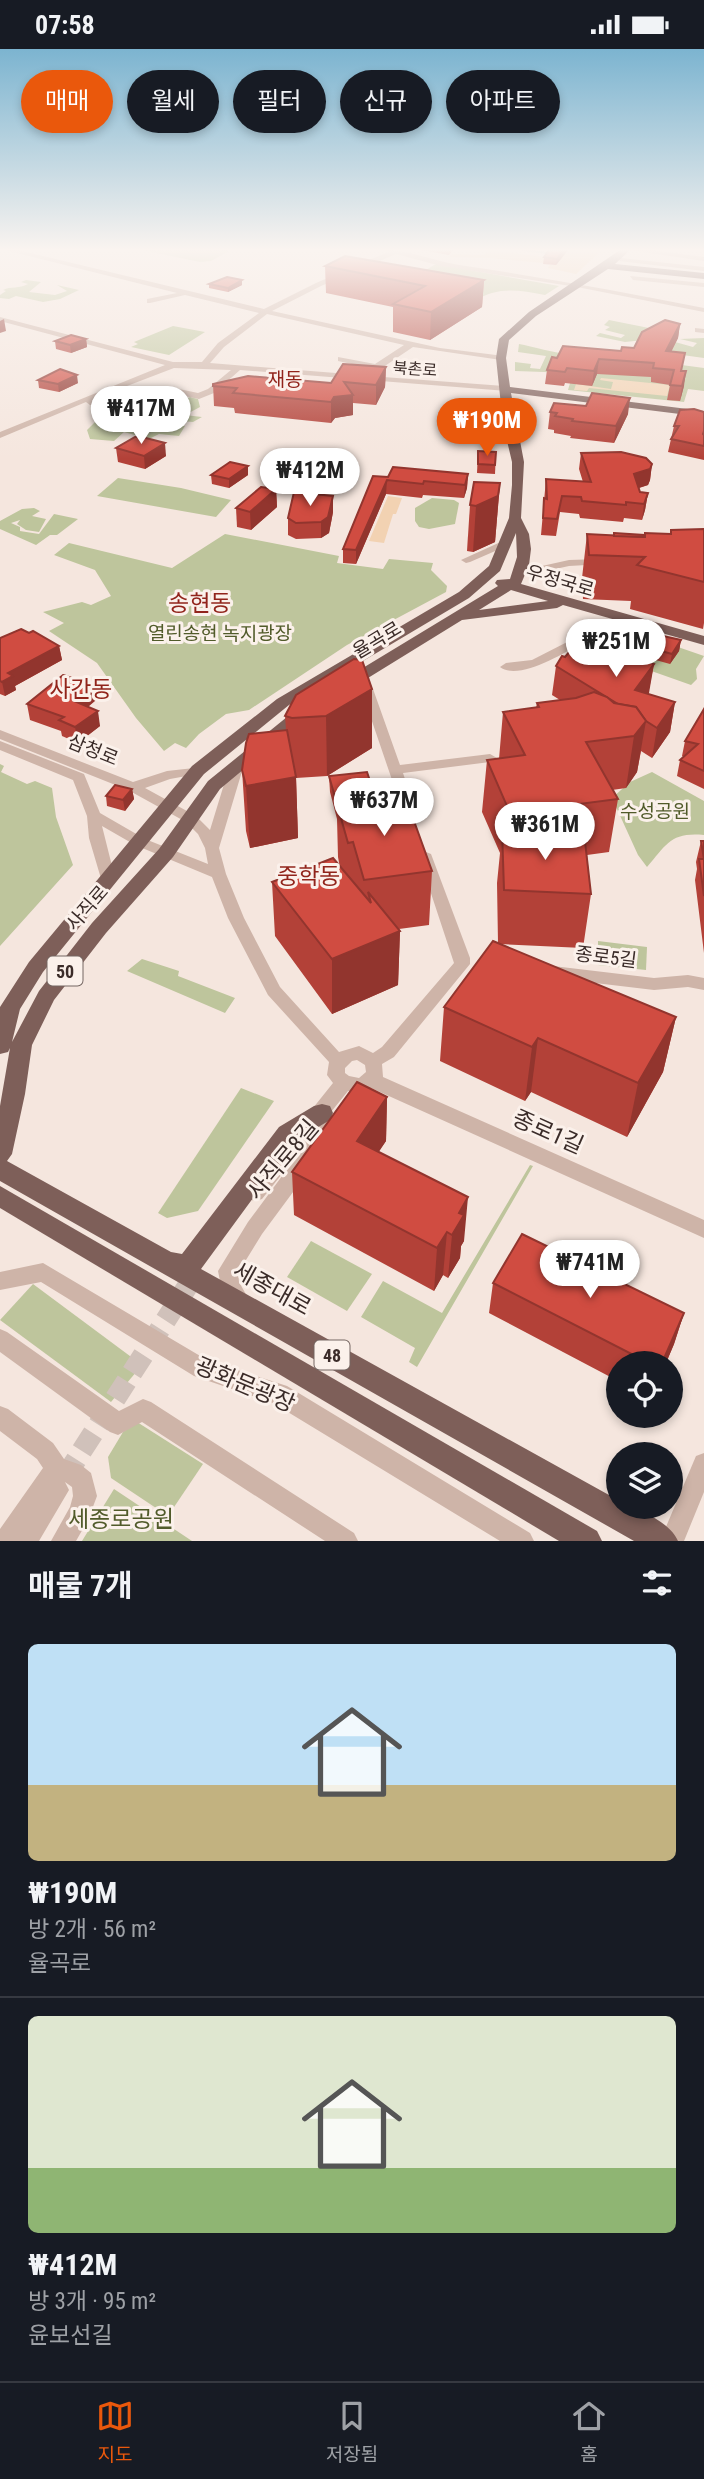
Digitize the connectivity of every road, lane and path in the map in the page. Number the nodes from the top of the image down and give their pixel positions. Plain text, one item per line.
1 (2, 320) edge
2 (251, 320) edge
3 (296, 320) edge
4 (529, 320) edge
5 (411, 344) junction
6 (501, 358) junction
7 (173, 365) junction
8 (204, 365) junction
9 (377, 367) junction
10 (238, 368) junction
11 (324, 376) junction
12 (358, 379) junction
13 (504, 389) junction
14 (551, 397) junction
15 (76, 403) junction
16 (638, 403) junction
17 (508, 404) junction
18 (704, 407) edge
19 (682, 408) junction
20 (704, 414) edge
21 (0, 435) edge
22 (291, 461) dead end
23 (276, 481) dead end
24 (515, 518) junction
25 (505, 543) junction
26 (610, 562) edge
27 (489, 575) junction
28 (514, 580) junction
29 (564, 603) junction
30 (452, 618) junction
31 (704, 641) edge
32 (575, 642) edge
33 (506, 667) dead end
34 (369, 668) junction
35 (338, 690) joint
36 (315, 704) edge
37 (372, 708) junction
38 (0, 734) edge
39 (0, 745) edge
40 (491, 758) edge
41 (236, 768) junction
42 (198, 770) junction
43 (395, 771) junction
44 (133, 787) junction
45 (168, 807) junction
46 (94, 816) junction
47 (191, 819) junction
48 (413, 821) edge
49 (140, 842) junction
50 (422, 846) edge
51 (212, 848) junction
52 (166, 853) junction
53 (218, 874) junction
54 (107, 878) junction
55 (541, 971) edge
56 (704, 984) edge
57 (0, 1046) edge
58 (339, 1061) junction
59 (372, 1066) junction
60 (344, 1083) junction
61 (321, 1113) junction
62 (0, 1154) edge
63 (0, 1169) edge
64 (0, 1196) edge
65 (0, 1213) edge
66 (34, 1216) junction
67 (704, 1229) edge
68 (221, 1235) dead end
69 (167, 1262) junction
70 (0, 1281) edge
71 (249, 1309) junction
72 (0, 1339) edge
73 (0, 1417) edge
74 (704, 1464) edge
75 (57, 1479) junction
76 (6, 1541) edge
77 (24, 1541) edge
78 (62, 1541) edge
79 (346, 1541) edge
80 (522, 1541) edge
81 (587, 1541) edge
82 (663, 1541) edge
83 (672, 1541) edge

1 - 7 street, 북촌로
2 - 8 street
3 - 5 street
4 - 6 main road
5 - 6 street
5 - 9 street
6 - 13 main road, 율곡로
7 - 8 street, 북촌로
7 - 15 street
8 - 10 street, 북촌로
9 - 11 street
9 - 12 street
10 - 11 street, 북촌로
10 - 15 street
11 - 12 street, 북촌로
12 - 13 street, 북촌로
13 - 14 main road
13 - 16 main road
13 - 17 main road, 율곡로
14 - 16 main road
14 - 17 main road
15 - 21 street
16 - 19 main road
17 - 24 main road, 율곡로
18 - 19 main road
19 - 20 main road
22 - 23 street
24 - 25 main road, 율곡로
24 - 28 main road, 율곡로
25 - 27 main road, 율곡로
25 - 27 street
26 - 28 street
27 - 28 main road, 우정국로
27 - 42 main road, 율곡로
28 - 29 main road, 우정국로
28 - 30 main road, 율곡로
29 - 30 main road
29 - 31 main road, 우정국로
30 - 34 main road, 율곡로
32 - 33 street
34 - 35 main road, 율곡로
34 - 37 street
35 - 37 street
36 - 41 main road, 50
37 - 43 street
38 - 44 street, 삼청로
39 - 46 street, 삼청로
40 - 43 street
41 - 47 main road, 50
41 - 51 street
42 - 44 street
42 - 45 main road, 율곡로
43 - 48 street
44 - 45 street, 삼청로
45 - 47 street, 삼청로
45 - 49 main road, 사직로 / 50
46 - 49 street
46 - 54 street, 삼청로
47 - 51 street
47 - 52 main road, 사직로 / 50
49 - 52 street
49 - 54 main road, 사직로 / 50
50 - 59 street
51 - 53 street
52 - 53 street
52 - 62 main road, 사직로 / 50
53 - 58 street
54 - 57 main road, 사직로 / 50
55 - 56 street, 종로5길
58 - 59 street, 종로1길
58 - 60 street
59 - 60 street
59 - 67 street, 종로1길
60 - 61 street, 사직로8길
61 - 68 street, 사직로8길
61 - 69 main road
61 - 71 street
63 - 69 main road, 세종대로 / 48
64 - 66 main road, 48
65 - 66 main road
66 - 81 main road, 48
69 - 71 main road, 세종대로 / 48
70 - 80 street, 광화문광장
71 - 82 main road, 세종대로 / 48
72 - 79 street
73 - 75 street
74 - 83 street
75 - 76 street
75 - 77 street
75 - 78 street

